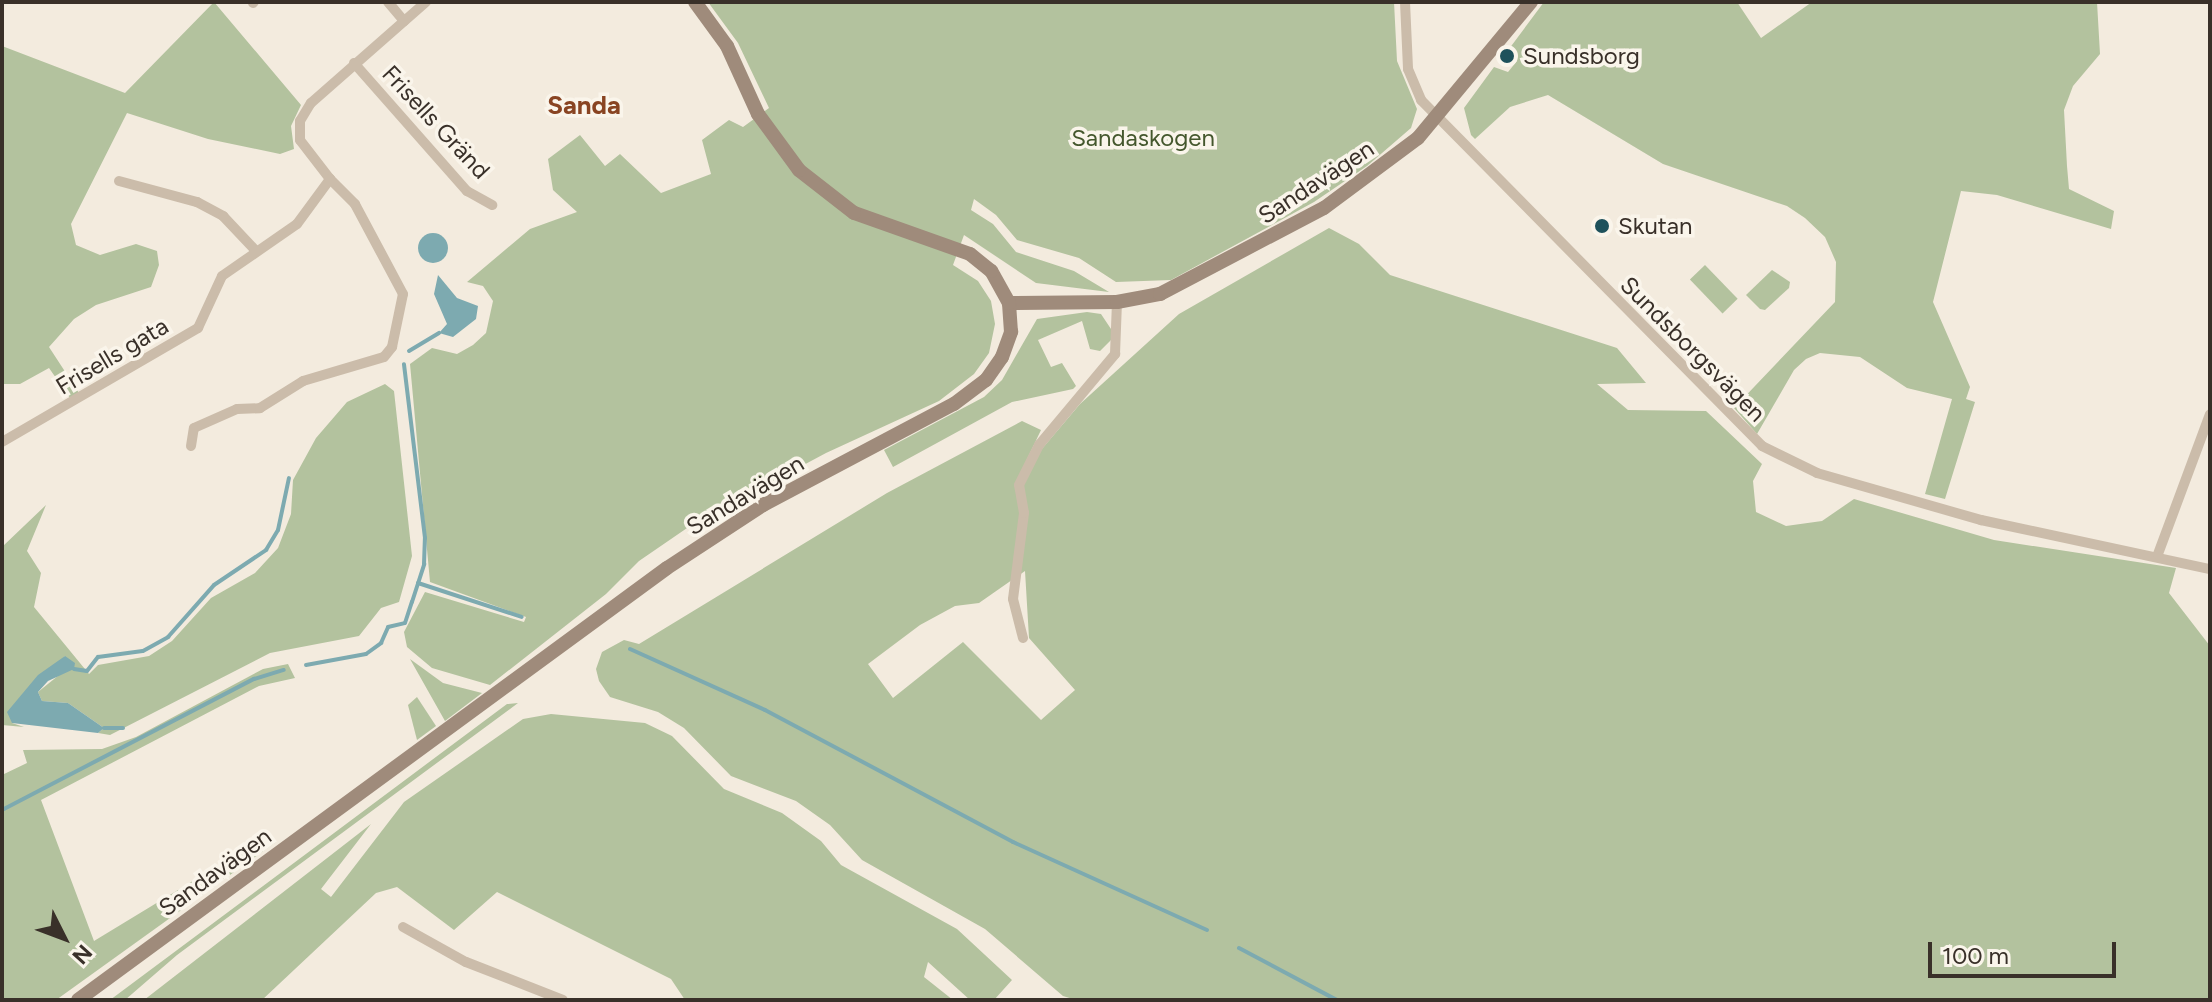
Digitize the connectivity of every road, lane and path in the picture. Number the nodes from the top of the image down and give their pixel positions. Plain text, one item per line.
1 (388, 2) edge
2 (426, 2) edge
3 (695, 2) edge
4 (1405, 2) edge
5 (1531, 2) edge
6 (404, 21) junction
7 (354, 63) junction
8 (1438, 117) junction
9 (330, 179) junction
10 (119, 181) dead end
11 (492, 205) dead end
12 (256, 251) junction
13 (1117, 302) junction
14 (1009, 303) junction
15 (2210, 414) edge
16 (2, 442) edge
17 (191, 446) dead end
18 (2158, 554) junction
19 (2210, 569) edge
20 (1023, 638) dead end
21 (403, 927) dead end
22 (78, 1000) edge
23 (563, 1000) edge

1 - 6 street
2 - 6 street
3 - 14 street
4 - 8 street
5 - 8 street, Sandavägen
6 - 7 street
7 - 9 street
7 - 11 street, Frisells Gränd
8 - 13 street, Sandavägen
8 - 18 street, Sundsborgsvägen
9 - 12 street, Frisells gata
9 - 17 street
10 - 12 street
12 - 16 street, Frisells gata
13 - 14 street, Sandavägen
13 - 20 street
14 - 22 street, Sandavägen
15 - 18 street
18 - 19 street, Sundsborgsvägen
21 - 23 street

